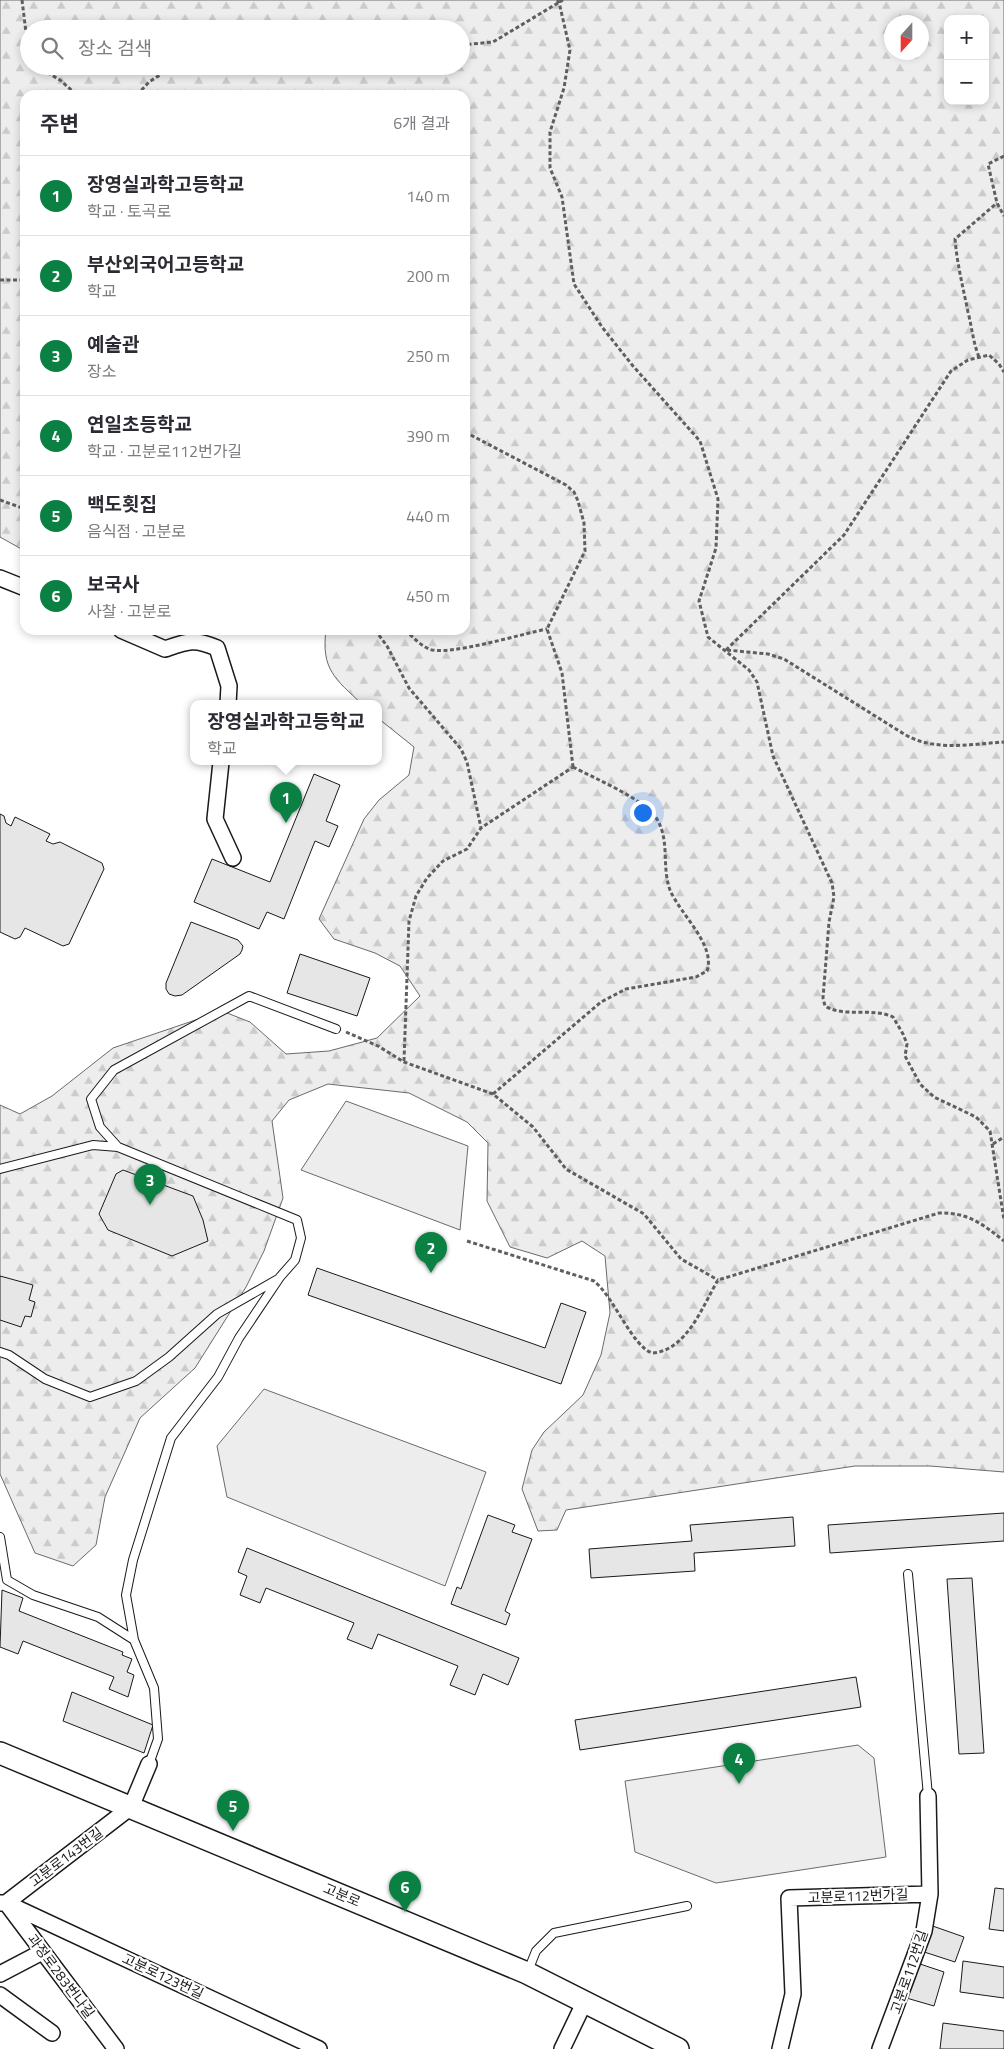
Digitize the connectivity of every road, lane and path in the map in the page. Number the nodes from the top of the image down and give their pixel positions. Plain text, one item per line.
1 (22, 0) edge
2 (560, 1) edge
3 (24, 20) edge
4 (470, 44) edge
5 (51, 75) edge
6 (160, 75) edge
7 (71, 90) edge
8 (142, 90) edge
9 (1004, 156) edge
10 (997, 203) junction
11 (1004, 216) edge
12 (0, 280) edge
13 (20, 280) edge
14 (979, 357) junction
15 (1004, 372) edge
16 (470, 435) edge
17 (0, 500) edge
18 (20, 507) edge
19 (0, 578) edge
20 (20, 586) edge
21 (546, 628) junction
22 (132, 635) edge
23 (379, 635) edge
24 (411, 635) edge
25 (726, 650) junction
26 (228, 700) edge
27 (1004, 742) edge
28 (221, 765) edge
29 (573, 767) junction
30 (481, 828) junction
31 (233, 858) dead end
32 (336, 1029) joint
33 (404, 1062) junction
34 (493, 1094) junction
35 (1004, 1137) edge
36 (993, 1144) junction
37 (118, 1147) junction
38 (0, 1169) edge
39 (1004, 1220) edge
40 (467, 1241) dead end
41 (1004, 1241) edge
42 (280, 1277) junction
43 (718, 1280) junction
44 (0, 1352) edge
45 (0, 1537) edge
46 (908, 1574) dead end
47 (134, 1640) junction
48 (0, 1753) edge
49 (149, 1764) joint
50 (928, 1796) joint
51 (131, 1807) junction
52 (930, 1894) junction
53 (3, 1902) edge
54 (687, 1906) dead end
55 (42, 1952) junction
56 (527, 1973) junction
57 (0, 1974) edge
58 (0, 1995) edge
59 (585, 2001) junction
60 (52, 2033) dead end
61 (116, 2049) edge
62 (319, 2049) edge
63 (562, 2049) edge
64 (678, 2049) edge
65 (780, 2049) edge
66 (880, 2049) edge

1 - 3 path
2 - 4 path
2 - 25 path
5 - 7 path
6 - 8 path
9 - 10 path
10 - 11 path
10 - 14 path
12 - 13 path
14 - 15 path
14 - 25 path
16 - 21 path
17 - 18 path
19 - 20 street
21 - 24 path
21 - 29 path
22 - 26 street
23 - 30 path
25 - 27 path
25 - 36 path
28 - 31 street
29 - 30 path
29 - 34 path
30 - 33 path
32 - 33 path
32 - 37 lane
33 - 34 path
34 - 43 path
35 - 36 path
36 - 39 path
37 - 38 lane
37 - 42 lane
40 - 43 path
41 - 43 path
42 - 44 lane
42 - 47 lane
45 - 47 lane
46 - 50 lane
47 - 49 lane
48 - 51 main road, 고분로
49 - 51 street
50 - 52 street, 고분로112번길
51 - 53 street, 고분로143번길
51 - 56 main road, 고분로
52 - 65 street, 고분로112번가길
52 - 66 street, 고분로112번길
53 - 55 street, 과정로283번나길
53 - 62 street, 고분로123번길
54 - 56 lane
55 - 57 street
55 - 61 street, 과정로283번나길
56 - 59 main road, 고분로
58 - 60 street
59 - 63 street
59 - 64 main road, 고분로

